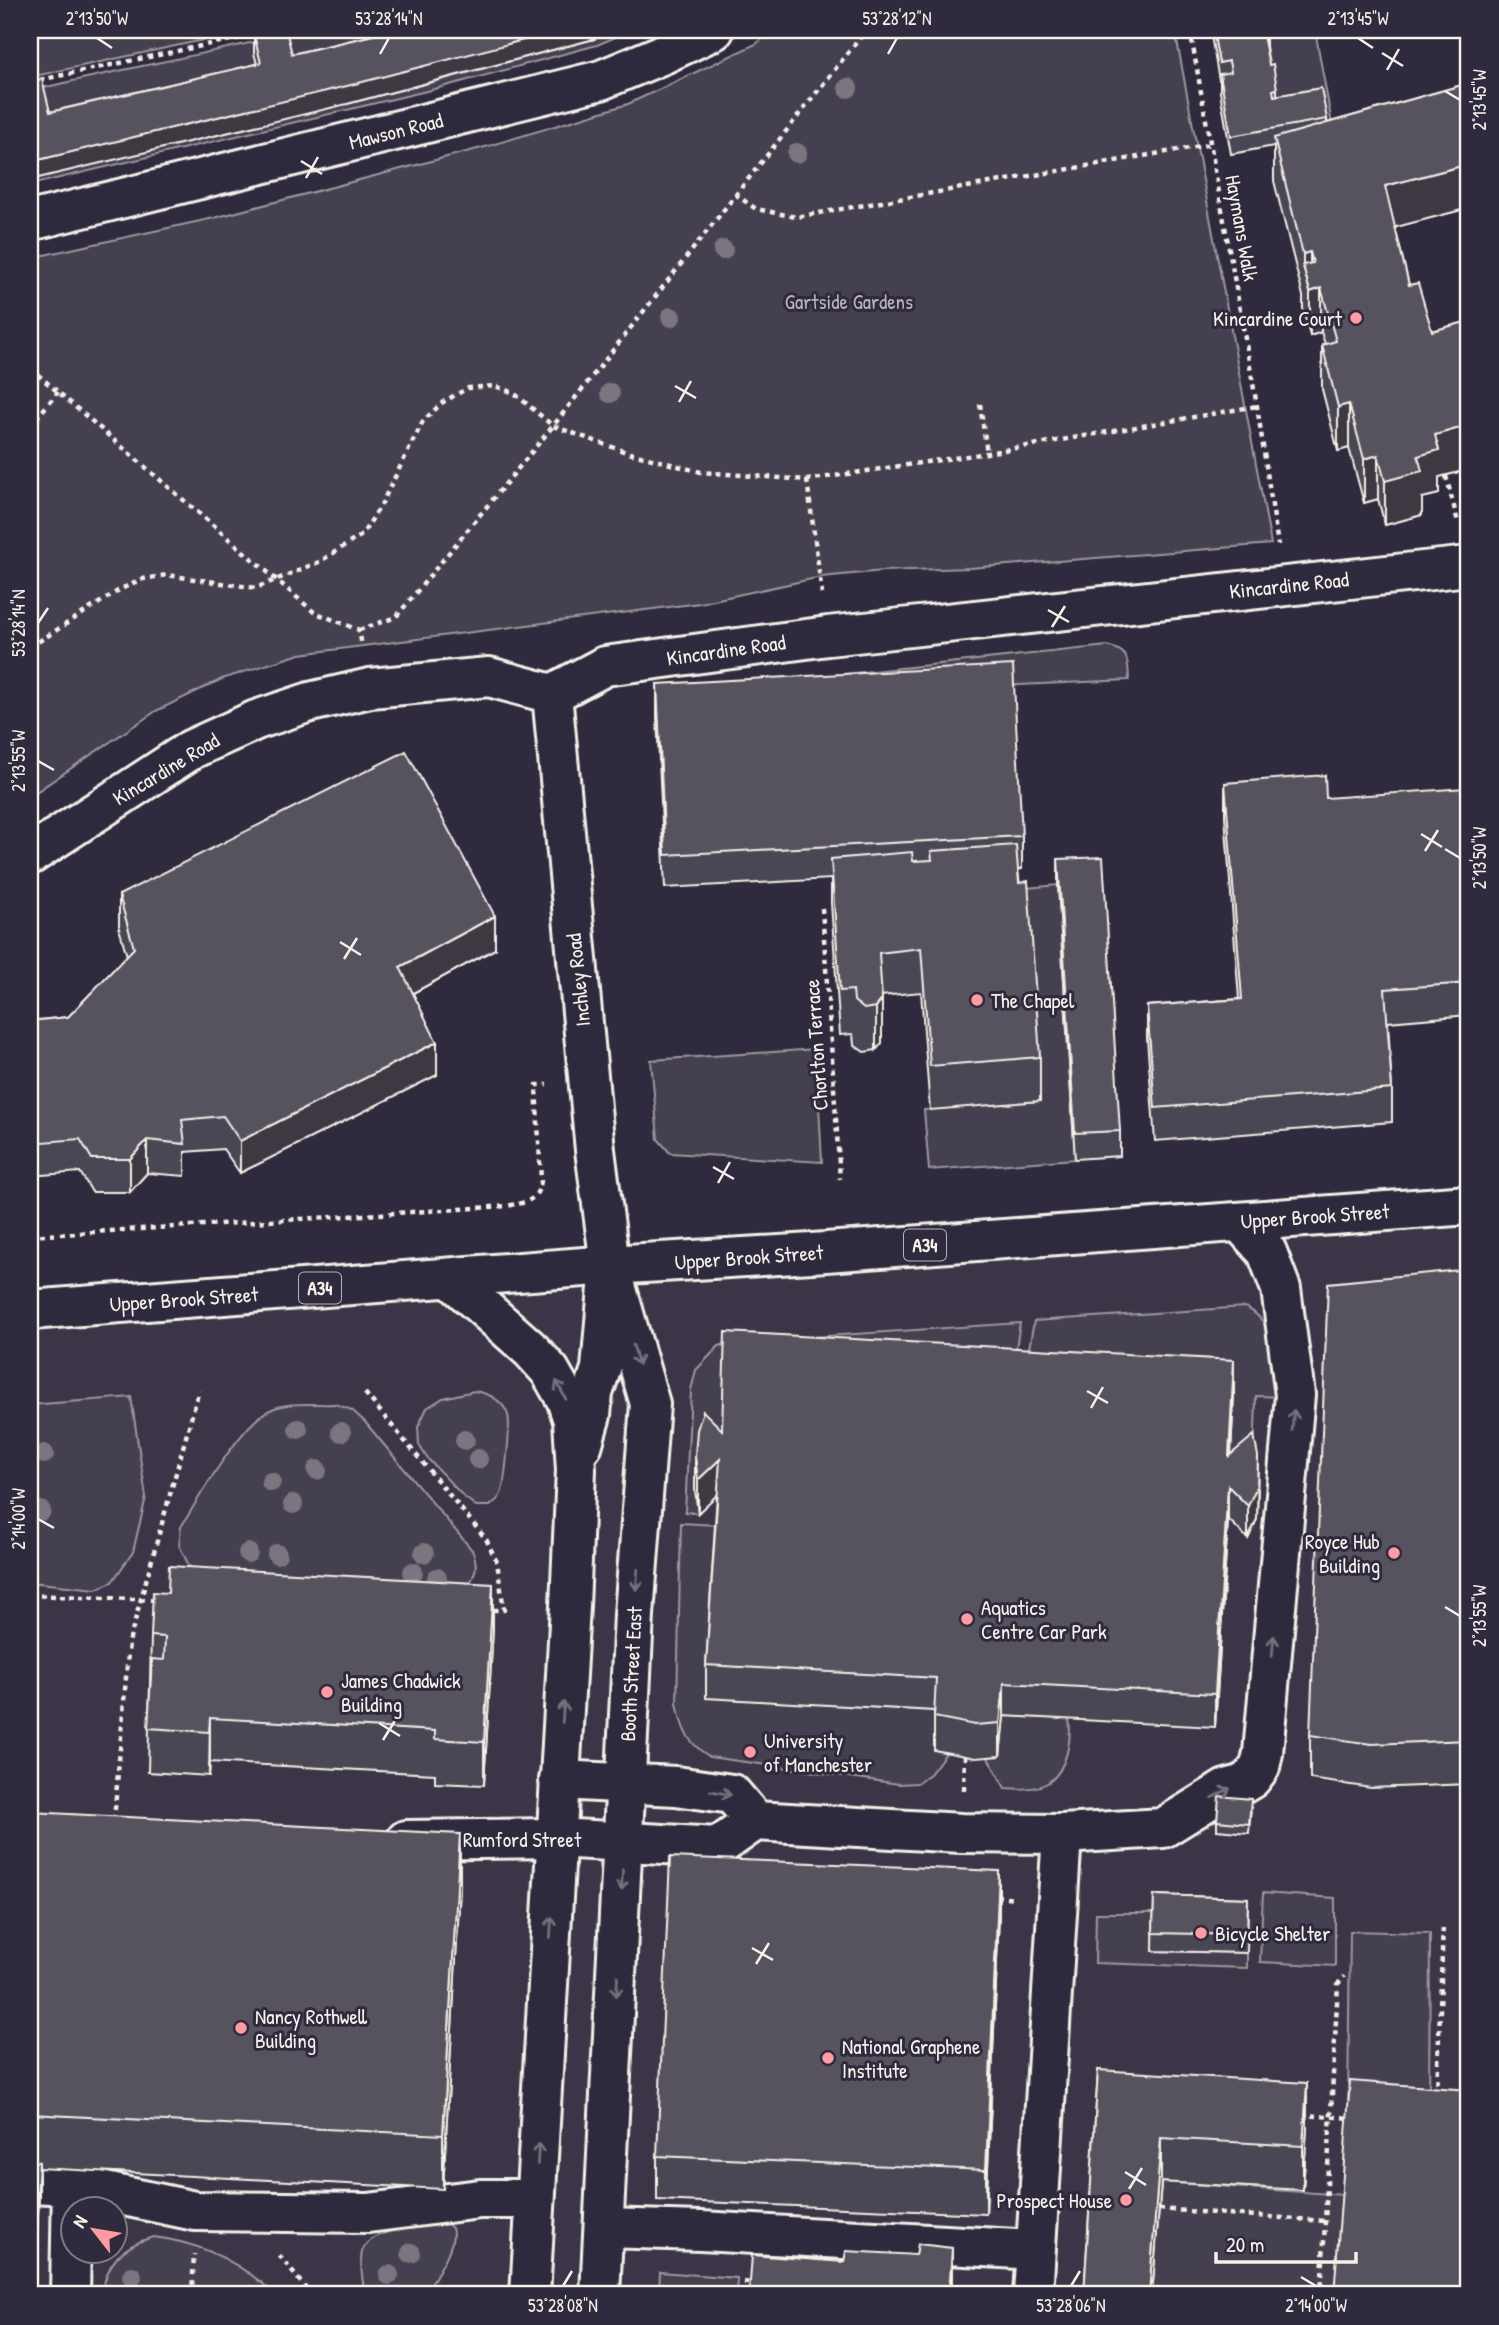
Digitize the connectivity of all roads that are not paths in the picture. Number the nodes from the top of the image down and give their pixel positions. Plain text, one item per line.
1 (715, 30) edge
2 (30, 221) edge
3 (1465, 548) edge
4 (552, 694) junction
5 (30, 855) edge
6 (1469, 1205) edge
7 (1240, 1222) junction
8 (610, 1265) junction
9 (450, 1279) junction
10 (30, 1310) edge
11 (576, 1470) junction
12 (559, 1780) junction
13 (626, 1783) junction
14 (755, 1821) junction
15 (1062, 1834) junction
16 (555, 1838) junction
17 (375, 1839) edge
18 (624, 1842) junction
19 (30, 2183) edge
20 (72, 2185) junction
21 (536, 2199) junction
22 (605, 2228) junction
23 (1035, 2250) junction
24 (70, 2295) edge
25 (530, 2295) edge
26 (600, 2295) edge
27 (1032, 2295) edge

1 - 2 main road, Mawson Road
3 - 4 main road, Kincardine Road
4 - 5 main road, Kincardine Road
4 - 8 main road, Inchley Road
6 - 7 main road, Upper Brook Street / A34
7 - 8 main road, Upper Brook Street / A34
15 -> 7 main road
8 - 9 main road, Upper Brook Street / A34
8 - 11 main road
8 -> 13 main road, Booth Street East
9 - 10 main road, Upper Brook Street / A34
11 -> 9 main road
12 -> 11 main road
12 - 13 main road
12 - 16 main road
13 -> 14 main road
13 - 18 main road, Booth Street East
14 - 15 main road
14 - 18 main road, Rumford Street
15 - 23 main road
16 - 17 main road, Rumford Street
16 - 18 main road, Rumford Street
21 -> 16 main road
18 -> 22 main road, Booth Street East
19 - 20 main road
20 - 21 main road
20 - 24 main road
21 - 25 main road
22 - 23 main road
22 - 26 main road, Booth Street East
23 - 27 main road

